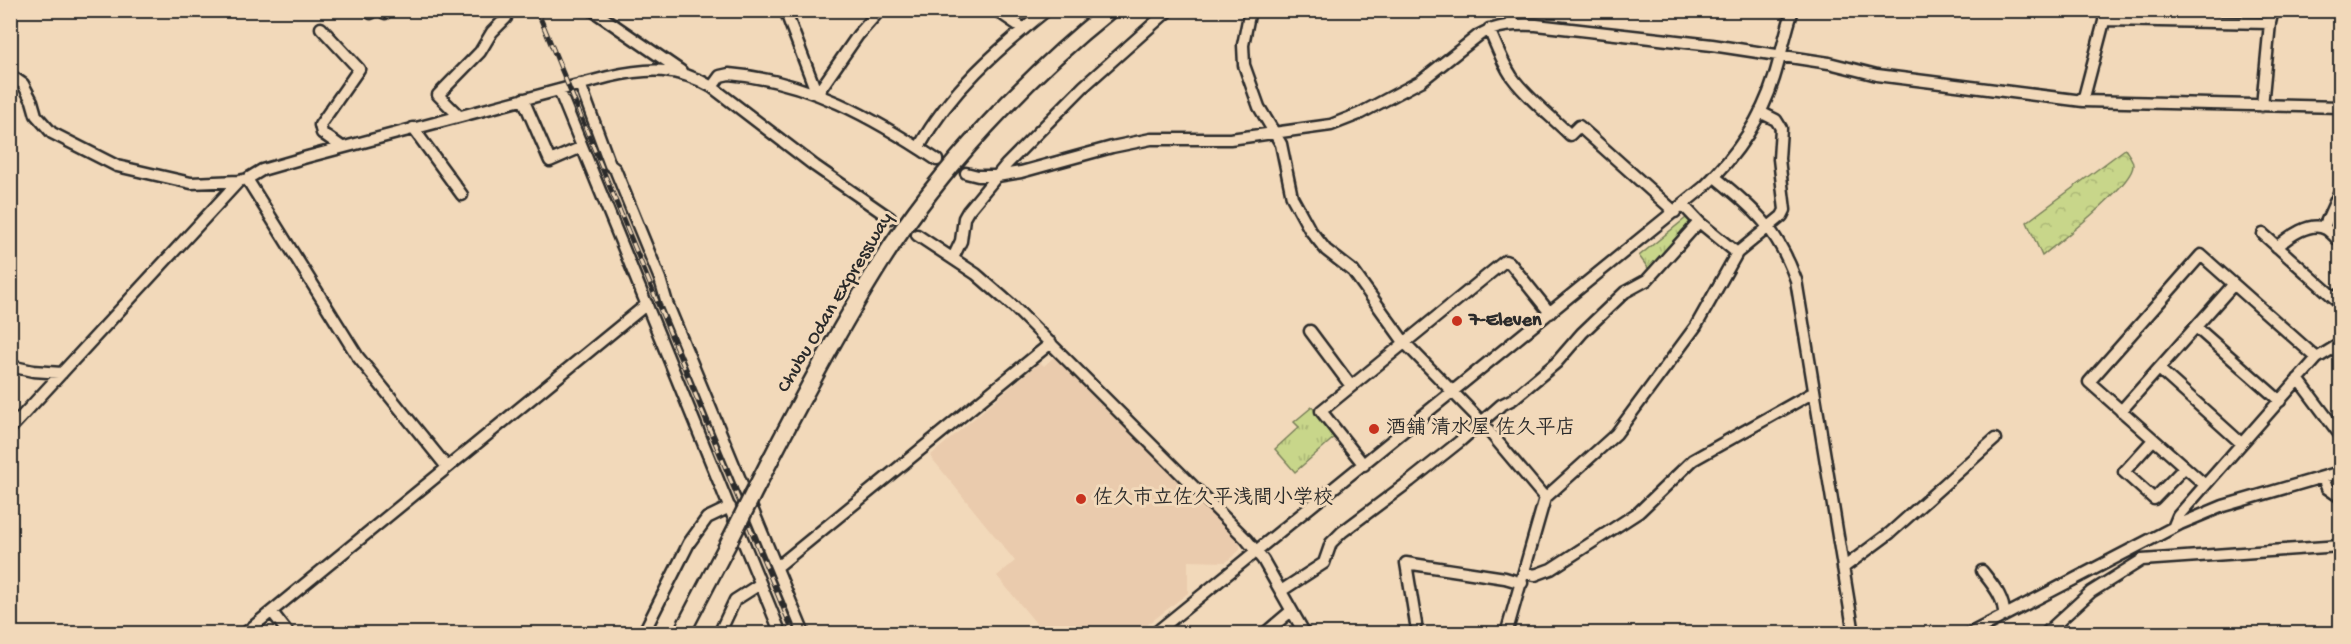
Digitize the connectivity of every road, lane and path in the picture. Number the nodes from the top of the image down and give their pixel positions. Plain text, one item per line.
1 (592, 10) edge
2 (785, 10) edge
3 (880, 10) edge
4 (996, 10) edge
5 (1047, 10) edge
6 (1110, 10) edge
7 (1169, 10) edge
8 (1251, 10) edge
9 (1514, 10) edge
10 (1793, 10) edge
11 (2273, 10) edge
12 (503, 14) edge
13 (2106, 15) edge
14 (2270, 23) junction
15 (1510, 24) junction
16 (515, 26) dead end
17 (321, 28) dead end
18 (1024, 29) junction
19 (1489, 29) junction
20 (1780, 57) junction
21 (682, 73) junction
22 (10, 75) edge
23 (579, 84) junction
24 (712, 87) junction
25 (559, 90) junction
26 (817, 94) junction
27 (523, 99) junction
28 (2083, 101) junction
29 (2262, 106) junction
30 (2340, 107) edge
31 (1760, 112) junction
32 (459, 116) junction
33 (413, 128) junction
34 (1275, 133) junction
35 (342, 147) junction
36 (582, 147) junction
37 (919, 147) junction
38 (937, 160) dead end
39 (966, 173) dead end
40 (997, 176) junction
41 (1714, 177) junction
42 (243, 180) junction
43 (2340, 191) edge
44 (462, 195) dead end
45 (1679, 208) junction
46 (890, 218) dead end
47 (1700, 222) junction
48 (1769, 227) junction
49 (2324, 227) junction
50 (2263, 234) dead end
51 (917, 235) dead end
52 (2340, 242) edge
53 (2277, 247) junction
54 (1737, 253) junction
55 (953, 258) junction
56 (2233, 285) junction
57 (2338, 298) edge
58 (646, 304) junction
59 (1550, 313) junction
60 (2196, 327) junction
61 (1310, 331) dead end
62 (1404, 342) junction
63 (1051, 343) junction
64 (2340, 344) edge
65 (2317, 358) junction
66 (10, 366) edge
67 (2159, 369) junction
68 (62, 373) junction
69 (2298, 379) junction
70 (1351, 386) junction
71 (1453, 392) junction
72 (1814, 392) junction
73 (2280, 400) junction
74 (2121, 411) junction
75 (1481, 422) junction
76 (10, 429) edge
77 (2340, 435) edge
78 (1995, 439) dead end
79 (2153, 440) junction
80 (2241, 443) junction
81 (1364, 465) junction
82 (447, 468) junction
83 (2184, 468) junction
84 (2340, 472) edge
85 (2323, 478) junction
86 (2205, 486) junction
87 (2340, 497) edge
88 (1545, 498) junction
89 (730, 507) junction
90 (2173, 528) junction
91 (2340, 546) edge
92 (2136, 548) junction
93 (1256, 551) junction
94 (2142, 560) junction
95 (777, 567) junction
96 (1843, 568) junction
97 (1982, 571) dead end
98 (1523, 578) junction
99 (760, 584) junction
100 (1281, 591) junction
101 (1292, 611) junction
102 (272, 612) junction
103 (2004, 616) junction
104 (1416, 624) dead end
105 (1508, 628) edge
106 (244, 633) edge
107 (289, 633) edge
108 (643, 633) edge
109 (681, 633) edge
110 (719, 633) edge
111 (781, 633) edge
112 (804, 633) edge
113 (1154, 633) edge
114 (1264, 633) edge
115 (1305, 633) edge
116 (1854, 633) edge
117 (1970, 633) edge
118 (2045, 633) edge

1 - 21 street
2 - 26 street
3 - 26 street
4 - 18 street
5 - 18 street
6 - 109 highway, Chubu Odan Expressway, bridge
7 - 40 street
8 - 34 street
9 - 15 street
10 - 20 street
11 - 14 street
12 - 16 street
12 - 32 street
13 - 14 street
13 - 28 street
14 - 29 street
15 - 19 street
15 - 20 street
17 - 35 street
18 - 37 street
19 - 34 street
19 - 45 street
20 - 28 street
20 - 31 street
21 - 23 street
21 - 24 street
22 - 42 street
23 - 25 street
23 - 95 street
24 - 26 street
24 - 46 street
25 - 27 street
25 - 36 street
26 - 37 street
27 - 32 street
27 - 36 street
28 - 29 street
29 - 30 street
31 - 41 street
31 - 48 street
32 - 33 street
33 - 35 street
33 - 44 street
34 - 40 street
34 - 62 street
35 - 42 street
36 - 58 street
37 - 38 street
39 - 40 street
40 - 55 street
41 - 45 street
41 - 48 street
42 - 68 street
42 - 82 street
43 - 49 street
45 - 47 street
45 - 59 street
47 - 54 street
47 - 75 street
48 - 54 street
48 - 72 street
49 - 52 street
49 - 53 street
50 - 53 street
51 - 55 street
53 - 57 street
54 - 88 street
55 - 63 street
56 - 60 street
56 - 65 street
56 - 74 street
58 - 82 street
58 - 89 street
59 - 62 street
59 - 71 street
60 - 67 street
60 - 73 street
61 - 70 street
62 - 70 street
62 - 71 street
63 - 93 street
63 - 95 street
64 - 65 street
65 - 69 street
66 - 68 street
67 - 74 street
67 - 80 street
68 - 76 street
69 - 73 street
69 - 77 street
70 - 81 street
71 - 75 street
71 - 81 street
72 - 96 street
72 - 98 street
73 - 80 street
74 - 79 street
75 - 88 street
75 - 100 street
78 - 96 street
79 - 83 street
79 - 83 street
80 - 86 street
81 - 93 street
82 - 102 street
83 - 86 street
84 - 85 street
85 - 87 street
85 - 90 street
86 - 90 street
88 - 98 street
89 - 99 street
89 - 108 street
90 - 92 street
91 - 94 street
92 - 94 street
92 - 103 street
93 - 100 street
93 - 113 street
94 - 118 street
95 - 112 street
96 - 116 street
97 - 103 street
98 - 104 street
98 - 105 street
99 - 110 street
99 - 111 street
100 - 101 street
101 - 114 street
101 - 115 street
102 - 106 street
102 - 107 street
103 - 117 street

